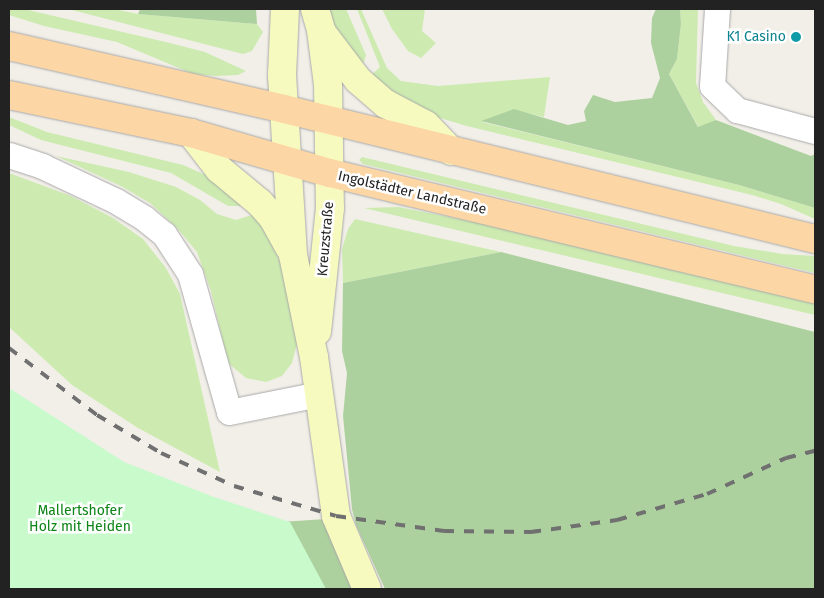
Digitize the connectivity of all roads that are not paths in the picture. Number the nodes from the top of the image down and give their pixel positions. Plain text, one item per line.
1 (285, 9) edge
2 (716, 9) edge
3 (318, 19) edge
4 (12, 42) edge
5 (9, 96) edge
6 (284, 109) junction
7 (329, 121) junction
8 (815, 131) edge
9 (191, 133) junction
10 (450, 151) junction
11 (9, 155) edge
12 (288, 159) junction
13 (330, 173) junction
14 (815, 239) edge
15 (293, 255) junction
16 (815, 289) edge
17 (314, 357) junction
18 (319, 394) junction
19 (367, 589) edge

1 - 6 main road
2 - 8 street
3 - 7 main road, Kreuzstraße
3 - 10 main road, Kreuzstraße
4 - 6 main road
5 - 9 main road, Ingolstädter Landstraße
6 - 7 main road
6 - 12 main road
7 - 10 main road
7 - 13 main road, Kreuzstraße
9 - 12 main road, Ingolstädter Landstraße
9 - 15 main road
10 - 14 main road
11 - 18 street
12 - 13 main road, Ingolstädter Landstraße
12 - 15 main road
13 - 16 main road, Ingolstädter Landstraße
13 - 17 main road, Kreuzstraße
15 - 17 main road
17 - 18 main road
18 - 19 main road

